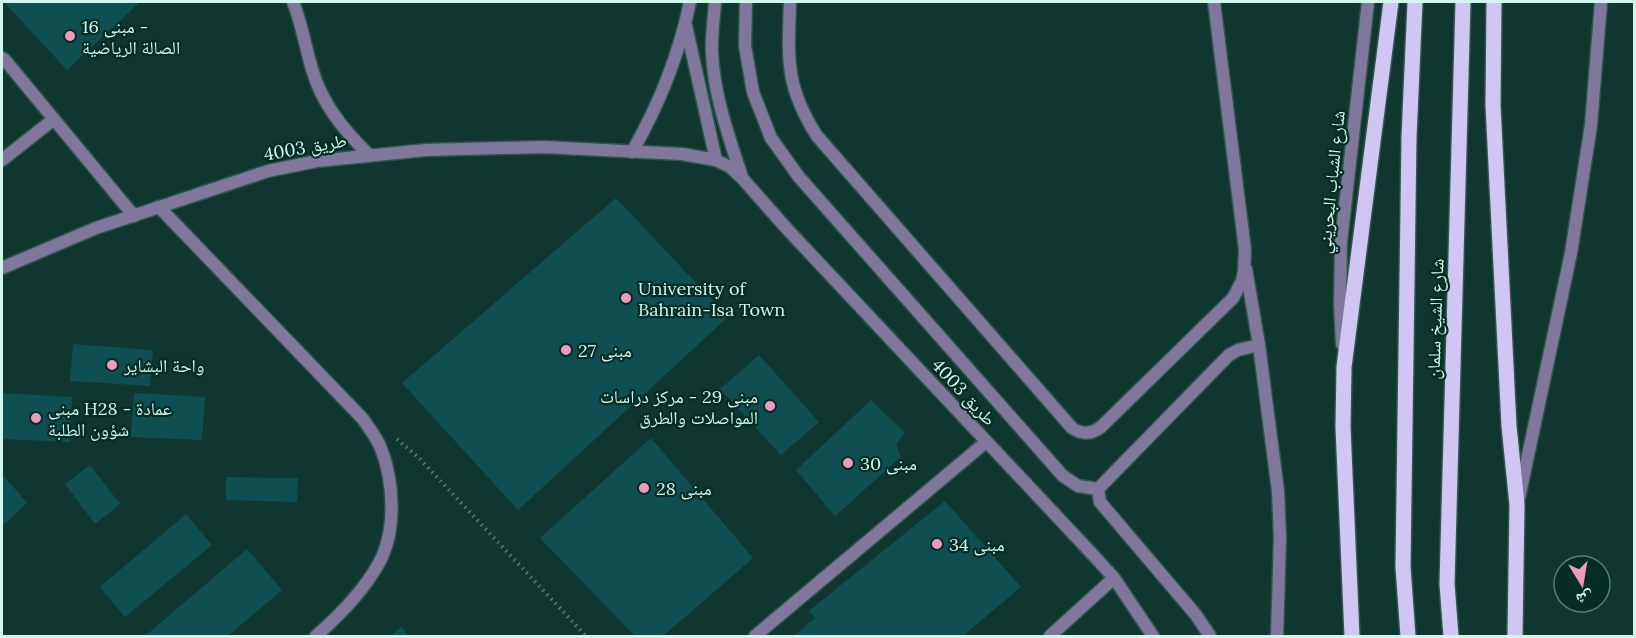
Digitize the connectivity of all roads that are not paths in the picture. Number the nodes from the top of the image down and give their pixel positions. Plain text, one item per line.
1 (293, 2) edge
2 (690, 2) edge
3 (715, 2) edge
4 (746, 2) edge
5 (790, 2) edge
6 (1214, 2) edge
7 (1368, 2) edge
8 (1391, 2) edge
9 (1415, 2) edge
10 (1463, 2) edge
11 (1494, 2) edge
12 (1601, 2) edge
13 (685, 22) junction
14 (2, 58) edge
15 (54, 119) junction
16 (632, 152) junction
17 (368, 154) junction
18 (3, 156) edge
19 (716, 160) junction
20 (742, 178) junction
21 (159, 207) junction
22 (134, 216) junction
23 (1245, 262) junction
24 (2, 268) edge
25 (1259, 345) junction
26 (1344, 367) junction
27 (986, 442) junction
28 (1098, 489) junction
29 (1517, 505) junction
30 (1114, 579) junction
31 (316, 636) edge
32 (755, 636) edge
33 (1050, 636) edge
34 (1153, 636) edge
35 (1210, 636) edge
36 (1277, 636) edge
37 (1353, 636) edge
38 (1408, 636) edge
39 (1451, 636) edge
40 (1515, 636) edge

1 - 17 street
2 - 13 street
3 - 20 street, طريق 4003
4 - 28 street
5 - 23 street
6 - 23 street
7 - 26 street, شارع الشباب البحريني
8 - 26 main road
9 - 38 main road, شارع الشيخ سلمان
10 - 39 main road, شارع الشيخ سلمان
11 - 29 main road
12 - 29 street
13 - 16 street
13 - 19 street
14 - 15 street
15 - 18 street
15 - 22 street
16 - 17 street, طريق 4003
16 - 19 street, طريق 4003
17 - 21 street, طريق 4003
19 - 20 street, طريق 4003
20 - 27 street, طريق 4003
21 - 22 street, طريق 4003
21 - 31 street
22 - 24 street, طريق 4003
23 - 25 street
25 - 28 street
25 - 36 street
26 - 37 main road
27 - 30 street, طريق 4003
27 - 32 street
28 - 35 street
29 - 40 main road
30 - 33 street
30 - 34 street, طريق 4003

